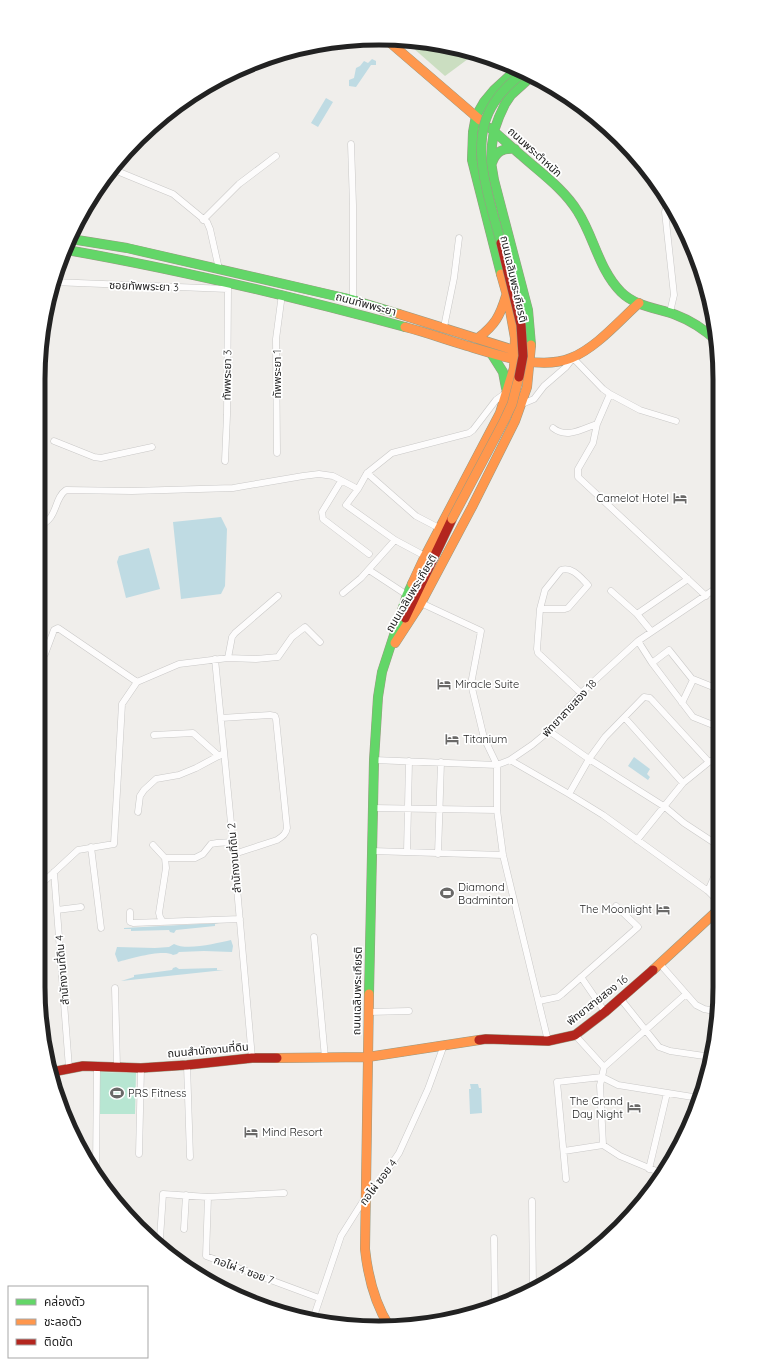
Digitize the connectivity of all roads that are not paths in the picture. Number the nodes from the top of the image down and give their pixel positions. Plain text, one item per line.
1 (394, 46) edge
2 (513, 73) edge
3 (520, 76) edge
4 (528, 80) edge
5 (475, 117) junction
6 (494, 131) junction
7 (351, 144) dead end
8 (515, 149) junction
9 (276, 156) dead end
10 (491, 165) junction
11 (118, 171) edge
12 (494, 180) junction
13 (478, 183) junction
14 (666, 208) edge
15 (204, 220) junction
16 (460, 238) dead end
17 (75, 240) edge
18 (131, 249) junction
19 (70, 251) edge
20 (129, 260) junction
21 (220, 269) junction
22 (60, 282) edge
23 (229, 286) junction
24 (282, 294) junction
25 (525, 294) junction
26 (507, 297) junction
27 (352, 300) junction
28 (639, 303) junction
29 (670, 312) junction
30 (444, 327) junction
31 (454, 330) junction
32 (710, 335) edge
33 (478, 338) junction
34 (451, 340) junction
35 (515, 350) junction
36 (491, 353) junction
37 (531, 358) junction
38 (573, 358) junction
39 (514, 360) junction
40 (507, 392) junction
41 (610, 394) junction
42 (522, 404) junction
43 (500, 413) junction
44 (515, 421) junction
45 (676, 421) dead end
46 (597, 424) junction
47 (554, 428) dead end
48 (54, 441) dead end
49 (152, 447) dead end
50 (277, 453) dead end
51 (225, 461) dead end
52 (367, 473) junction
53 (342, 481) junction
54 (358, 489) junction
55 (45, 522) edge
56 (439, 528) junction
57 (394, 540) junction
58 (369, 554) dead end
59 (425, 556) junction
60 (369, 570) junction
61 (688, 579) junction
62 (612, 591) dead end
63 (713, 591) edge
64 (343, 593) dead end
65 (407, 595) junction
66 (278, 596) dead end
67 (706, 596) junction
68 (421, 603) junction
69 (540, 609) junction
70 (637, 614) junction
71 (651, 631) junction
72 (638, 641) junction
73 (320, 642) dead end
74 (45, 654) dead end
75 (388, 654) junction
76 (228, 658) junction
77 (215, 659) junction
78 (652, 663) junction
79 (693, 680) junction
80 (137, 682) junction
81 (713, 687) edge
82 (581, 693) junction
83 (682, 704) junction
84 (221, 718) junction
85 (625, 718) junction
86 (713, 725) edge
87 (549, 731) junction
88 (154, 736) dead end
89 (222, 754) junction
90 (589, 759) junction
91 (374, 760) junction
92 (510, 760) junction
93 (713, 760) edge
94 (409, 761) junction
95 (441, 762) junction
96 (708, 762) junction
97 (498, 765) junction
98 (683, 783) junction
99 (569, 794) junction
100 (665, 807) junction
101 (373, 808) junction
102 (408, 809) junction
103 (440, 810) junction
104 (496, 810) junction
105 (138, 812) dead end
106 (637, 840) junction
107 (233, 842) junction
108 (713, 842) edge
109 (153, 845) dead end
110 (91, 847) junction
111 (372, 851) junction
112 (407, 852) junction
113 (234, 854) junction
114 (438, 854) junction
115 (503, 855) junction
116 (165, 858) junction
117 (54, 872) junction
118 (45, 880) edge
119 (713, 880) edge
120 (708, 891) junction
121 (713, 896) edge
122 (616, 906) dead end
123 (81, 908) dead end
124 (57, 910) junction
125 (130, 912) dead end
126 (713, 915) edge
127 (240, 919) junction
128 (163, 922) junction
129 (101, 928) dead end
130 (314, 937) dead end
131 (660, 964) junction
132 (581, 977) junction
133 (115, 988) dead end
134 (686, 994) junction
135 (620, 998) junction
136 (539, 1001) junction
137 (712, 1010) edge
138 (409, 1011) dead end
139 (368, 1012) junction
140 (605, 1012) junction
141 (645, 1031) junction
142 (575, 1034) junction
143 (548, 1041) junction
144 (444, 1045) junction
145 (706, 1056) edge
146 (368, 1057) junction
147 (252, 1058) junction
148 (325, 1058) junction
149 (187, 1065) junction
150 (97, 1066) junction
151 (117, 1067) junction
152 (604, 1067) junction
153 (69, 1068) junction
154 (141, 1068) junction
155 (56, 1071) edge
156 (602, 1077) junction
157 (667, 1093) junction
158 (694, 1097) edge
159 (604, 1145) junction
160 (564, 1151) junction
161 (139, 1154) dead end
162 (190, 1157) dead end
163 (96, 1164) edge
164 (649, 1168) junction
165 (657, 1172) edge
166 (566, 1180) dead end
167 (284, 1193) dead end
168 (186, 1195) junction
169 (208, 1197) junction
170 (365, 1198) junction
171 (532, 1202) dead end
172 (184, 1229) dead end
173 (160, 1238) dead end
174 (494, 1238) dead end
175 (533, 1284) edge
176 (319, 1298) junction
177 (495, 1300) edge
178 (314, 1315) edge
179 (386, 1321) edge

1 - 5 main road, ถนนพระตำหนัก
2 - 5 main road, ถนนเฉลิมพระเกียรติ
3 - 75 main road, bridge
4 - 6 main road, ถนนเฉลิมพระเกียรติ
5 - 6 main road, ถนนพระตำหนัก
5 - 13 main road, ถนนเฉลิมพระเกียรติ
6 - 8 main road, ถนนพระตำหนัก
6 - 10 main road, ถนนเฉลิมพระเกียรติ
7 - 27 street
8 - 10 main road
8 - 28 main road, ถนนพระตำหนัก
9 - 15 street
10 - 12 main road, ถนนเฉลิมพระเกียรติ
11 - 15 street
12 - 13 main road
12 - 25 main road, ถนนเฉลิมพระเกียรติ
13 - 26 main road, ถนนเฉลิมพระเกียรติ
14 - 29 street
15 - 21 street
16 - 30 street
17 - 18 main road, ถนนทัพพระยา
18 - 20 main road
18 - 21 main road, ถนนทัพพระยา
19 - 20 main road, ถนนทัพพระยา
20 - 23 main road, ถนนทัพพระยา
21 - 27 main road, ถนนทัพพระยา
22 - 23 street, ซอยทัพพระยา 3
23 - 24 main road, ถนนทัพพระยา
23 - 51 street, ทัพพระยา 3
24 - 34 main road, ถนนทัพพระยา
24 - 50 street, ทัพพระยา 1
25 - 26 main road
25 - 37 main road, ถนนเฉลิมพระเกียรติ
26 - 33 main road
26 - 35 main road, ถนนเฉลิมพระเกียรติ
27 - 30 main road, ถนนทัพพระยา
28 - 29 main road, ถนนพระตำหนัก
28 - 38 main road, ถนนทัพพระยา
29 - 32 main road, ถนนพระตำหนัก
30 - 31 main road, ถนนทัพพระยา
31 - 33 main road, ถนนทัพพระยา
31 - 34 main road
33 - 35 main road, ถนนทัพพระยา
34 - 36 main road, ถนนทัพพระยา
35 - 37 main road, ถนนทัพพระยา
35 - 39 main road, ถนนเฉลิมพระเกียรติ
36 - 39 main road, ถนนทัพพระยา
36 - 40 main road
37 - 38 main road, ถนนทัพพระยา
37 - 39 main road, ถนนทัพพระยา
37 - 42 main road, ถนนเฉลิมพระเกียรติ
38 - 41 street
38 - 42 street
39 - 40 main road, ถนนเฉลิมพระเกียรติ
40 - 43 main road, ถนนเฉลิมพระเกียรติ
40 - 52 street
41 - 45 street
41 - 46 street
42 - 44 main road, ถนนเฉลิมพระเกียรติ
43 - 44 main road
43 - 56 main road, ถนนเฉลิมพระเกียรติ
44 - 68 main road, ถนนเฉลิมพระเกียรติ
46 - 47 street
46 - 61 street
48 - 49 street
52 - 54 street
52 - 56 street
53 - 54 street
53 - 55 street
53 - 58 street
54 - 57 street
56 - 59 main road, ถนนเฉลิมพระเกียรติ
57 - 59 street
57 - 60 street
59 - 65 main road, ถนนเฉลิมพระเกียรติ
60 - 64 street
60 - 65 street
61 - 67 street
61 - 70 street
62 - 70 street
63 - 67 street, พัทยาสายสอง 18
65 - 75 main road, ถนนเฉลิมพระเกียรติ
66 - 76 street
67 - 71 street, พัทยาสายสอง 18
68 - 75 main road, ถนนเฉลิมพระเกียรติ
68 - 97 street
69 - 69 street
69 - 82 street
70 - 71 street
71 - 72 street, พัทยาสายสอง 18
72 - 78 street
72 - 82 street, พัทยาสายสอง 18
73 - 76 street
74 - 80 street
75 - 91 main road, ถนนเฉลิมพระเกียรติ
76 - 77 street
77 - 80 street
77 - 84 street, สำนักงานที่ดิน 2
78 - 79 street
78 - 83 street
79 - 81 street
79 - 83 street
80 - 110 street
82 - 87 street, พัทยาสายสอง 18
83 - 86 street
84 - 89 street, สำนักงานที่ดิน 2
84 - 113 street
85 - 90 street
85 - 96 street
85 - 98 street
87 - 90 street
87 - 92 street, พัทยาสายสอง 18
88 - 89 street
89 - 105 street
89 - 107 street, สำนักงานที่ดิน 2
90 - 99 street
90 - 100 street
91 - 94 street, พัทยาสายสอง 18
91 - 101 main road, ถนนเฉลิมพระเกียรติ
92 - 97 street, พัทยาสายสอง 18
92 - 99 street
93 - 96 street
94 - 95 street, พัทยาสายสอง 18
94 - 102 street
95 - 97 street, พัทยาสายสอง 18
95 - 103 street
96 - 98 street
97 - 104 street
98 - 100 street
99 - 106 street
100 - 106 street
100 - 108 street
101 - 102 street
101 - 111 main road, ถนนเฉลิมพระเกียรติ
102 - 103 street
102 - 112 street
103 - 104 street
103 - 114 street
104 - 115 street
106 - 120 street
107 - 113 street, สำนักงานที่ดิน 2
107 - 116 street
109 - 116 street
110 - 117 street
110 - 129 street
111 - 112 street
111 - 139 main road, ถนนเฉลิมพระเกียรติ
112 - 114 street
113 - 127 street, สำนักงานที่ดิน 2
114 - 115 street
115 - 136 street
116 - 128 street
117 - 118 street
117 - 124 street, สำนักงานที่ดิน 4
119 - 120 street
120 - 121 street
122 - 132 street
123 - 124 street
124 - 153 street, สำนักงานที่ดิน 4
125 - 128 street
126 - 131 main road, พัทยาสายสอง 16
127 - 128 street
127 - 147 street, สำนักงานที่ดิน 2
130 - 148 street
131 - 134 street
131 - 135 main road, พัทยาสายสอง 16
132 - 136 street
132 - 140 street
133 - 151 street
134 - 137 street
134 - 141 street
135 - 140 main road, พัทยาสายสอง 16
135 - 141 street
136 - 143 street
138 - 139 street
139 - 146 main road, ถนนเฉลิมพระเกียรติ
140 - 142 main road, พัทยาสายสอง 16
141 - 145 street
141 - 152 street
142 - 143 main road, พัทยาสายสอง 16
142 - 152 street
143 - 144 main road, พัทยาสายสอง 16
144 - 146 main road, พัทยาสายสอง 16
144 - 170 street, กอไผ่ ซอย 4
146 - 148 main road, ถนนสำนักงานที่ดิน
146 - 170 main road, ถนนเฉลิมพระเกียรติ
147 - 148 main road, ถนนสำนักงานที่ดิน
147 - 149 main road, ถนนสำนักงานที่ดิน
149 - 154 main road, ถนนสำนักงานที่ดิน
149 - 162 street
150 - 151 main road, ถนนสำนักงานที่ดิน
150 - 153 main road, ถนนสำนักงานที่ดิน
150 - 163 street
151 - 154 main road, ถนนสำนักงานที่ดิน
152 - 156 street
153 - 155 main road, ถนนสำนักงานที่ดิน
154 - 161 street
156 - 157 street
156 - 159 street
156 - 160 street
157 - 158 street
157 - 164 street
159 - 160 street
159 - 164 street
160 - 166 street
164 - 165 street
167 - 169 street
168 - 169 street
168 - 172 street
168 - 173 street
169 - 176 street, กอไผ่ 4 ซอย 7
170 - 176 street, กอไผ่ ซอย 4
170 - 179 main road, ถนนเฉลิมพระเกียรติ
171 - 175 street
174 - 177 street
176 - 178 street, กอไผ่ ซอย 4

